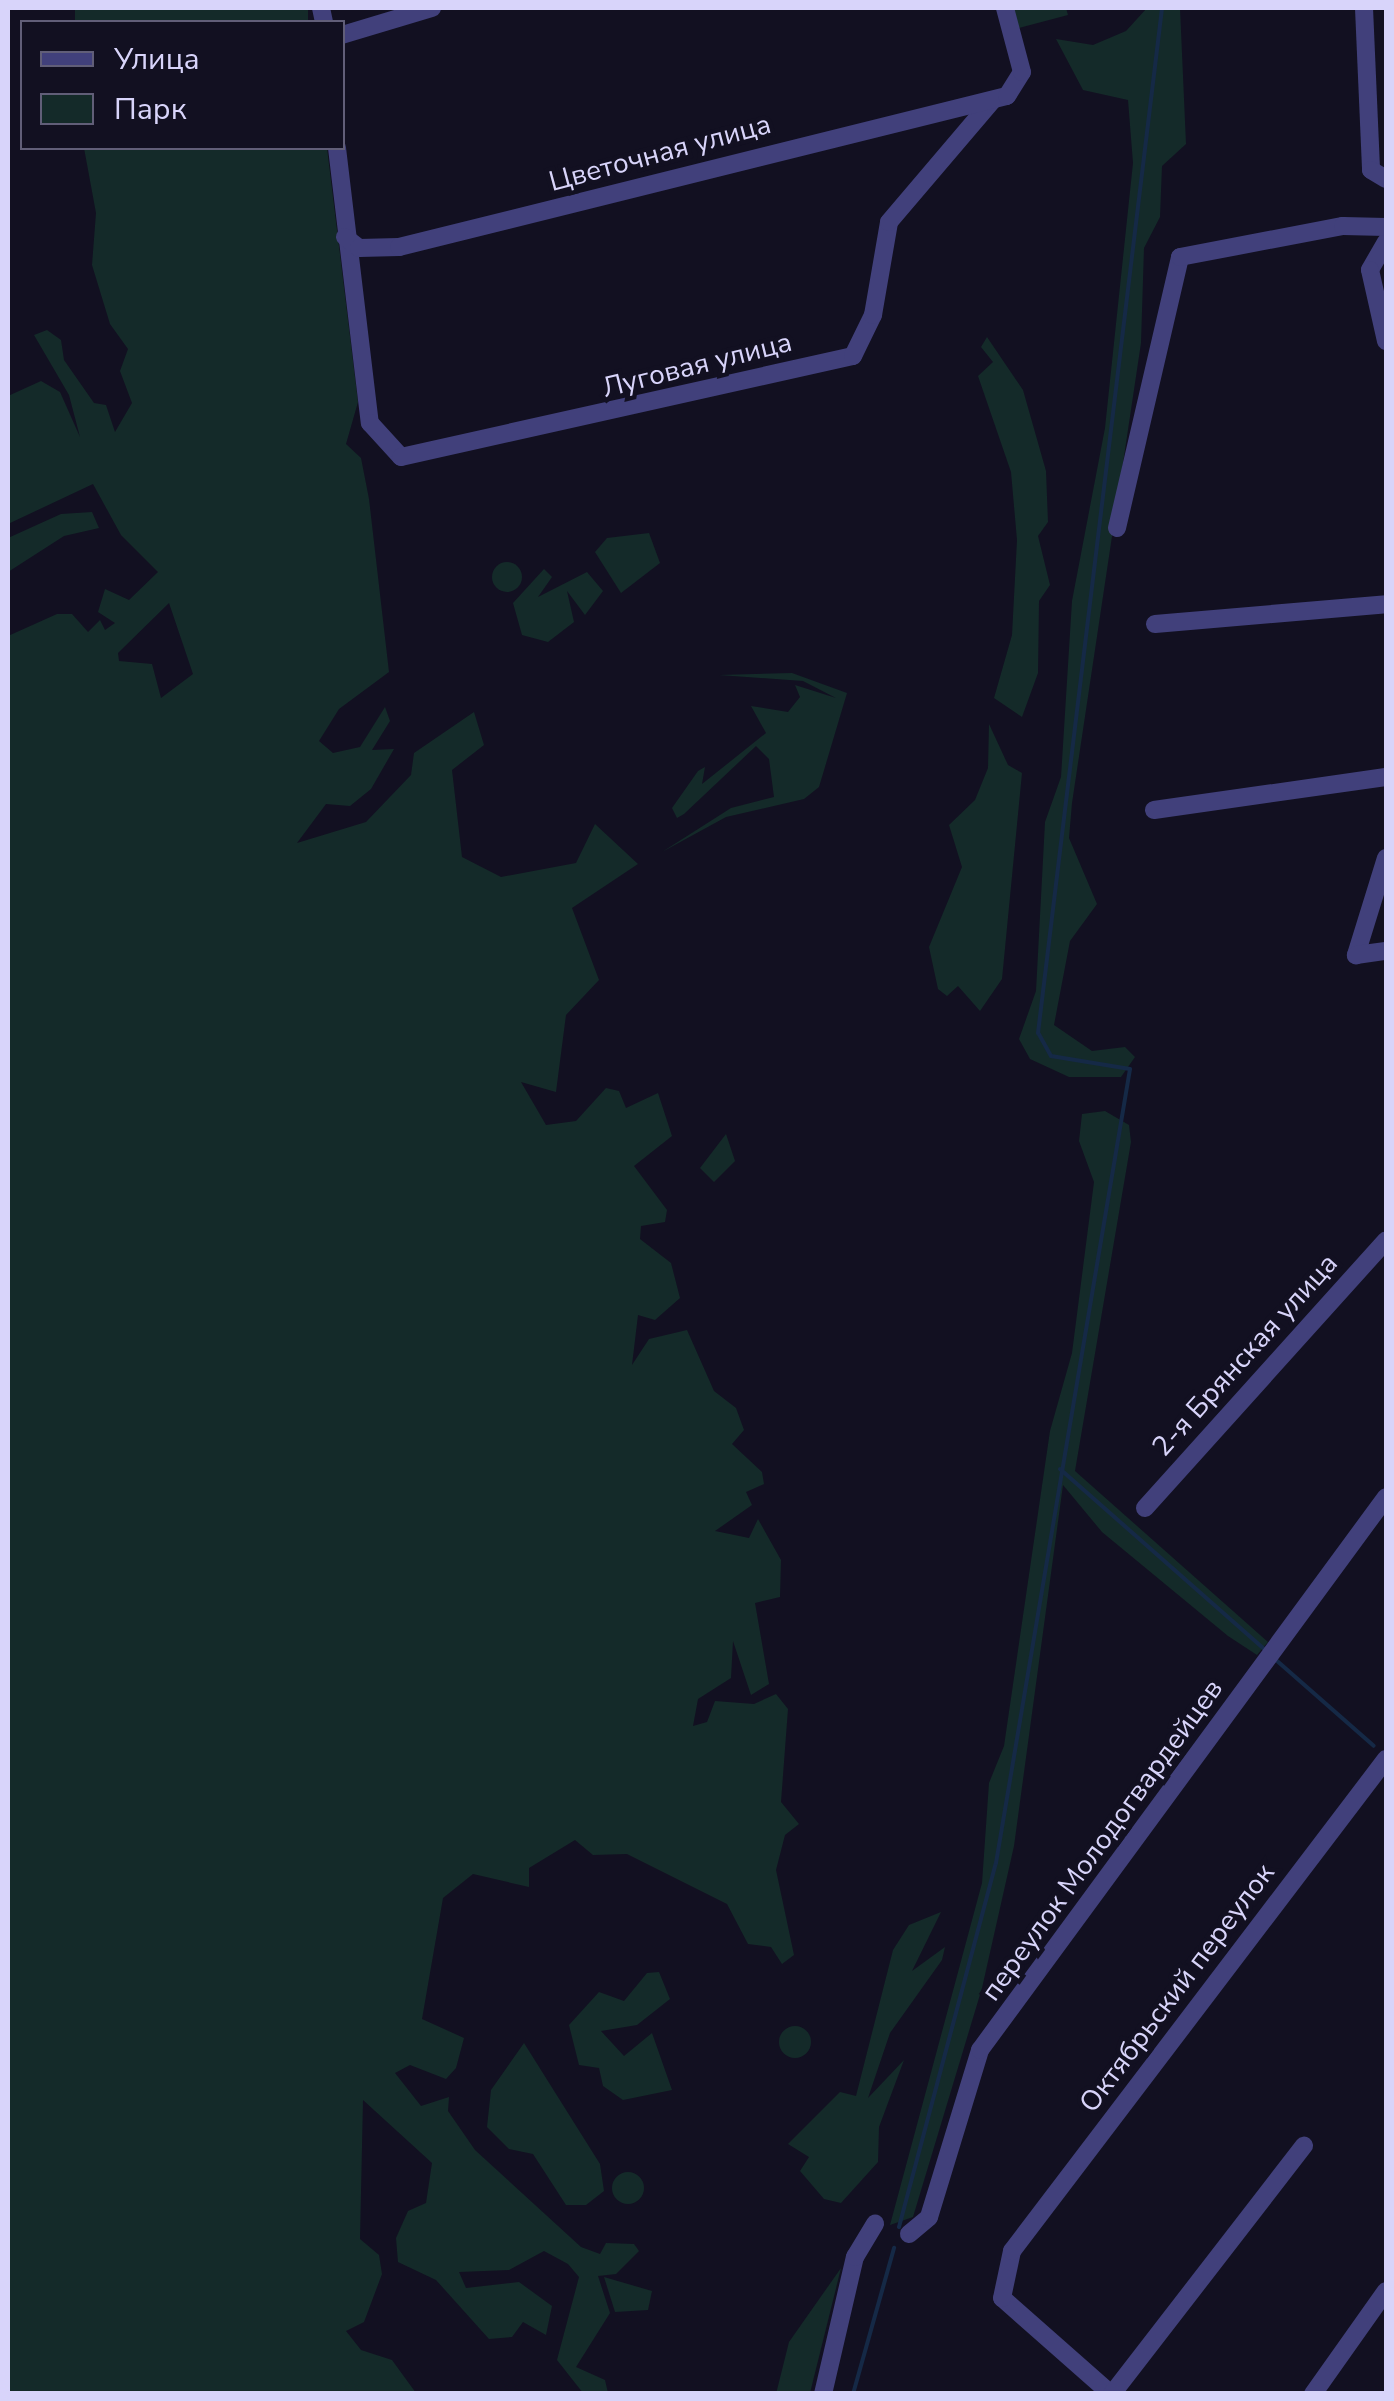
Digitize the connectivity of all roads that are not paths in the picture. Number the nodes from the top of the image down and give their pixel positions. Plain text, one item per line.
1 (432, 8) edge
2 (1005, 8) edge
3 (1364, 8) edge
4 (345, 34) edge
5 (993, 100) junction
6 (337, 150) edge
7 (1386, 179) edge
8 (1386, 227) edge
9 (345, 236) junction
10 (1386, 242) edge
11 (1386, 341) edge
12 (1118, 528) dead end
13 (1386, 604) edge
14 (1155, 624) dead end
15 (1386, 777) edge
16 (1154, 810) dead end
17 (1386, 858) edge
18 (1386, 951) edge
19 (1386, 1240) edge
20 (1386, 1497) edge
21 (1145, 1508) dead end
22 (1385, 1763) edge
23 (1304, 2146) dead end
24 (875, 2224) dead end
25 (908, 2234) dead end
26 (1386, 2291) edge
27 (823, 2394) edge
28 (1111, 2394) edge
29 (1313, 2394) edge

1 - 4 street
2 - 5 street, Луговая улица
3 - 7 street
5 - 9 street, Цветочная улица
5 - 9 street, Луговая улица
6 - 9 street
8 - 12 street
10 - 11 street
13 - 14 street
15 - 16 street
17 - 18 street
19 - 21 street, 2-я Брянская улица
20 - 25 street, переулок Молодогвардейцев
22 - 28 street, Октябрьский переулок
23 - 28 street
24 - 27 street
26 - 29 street

